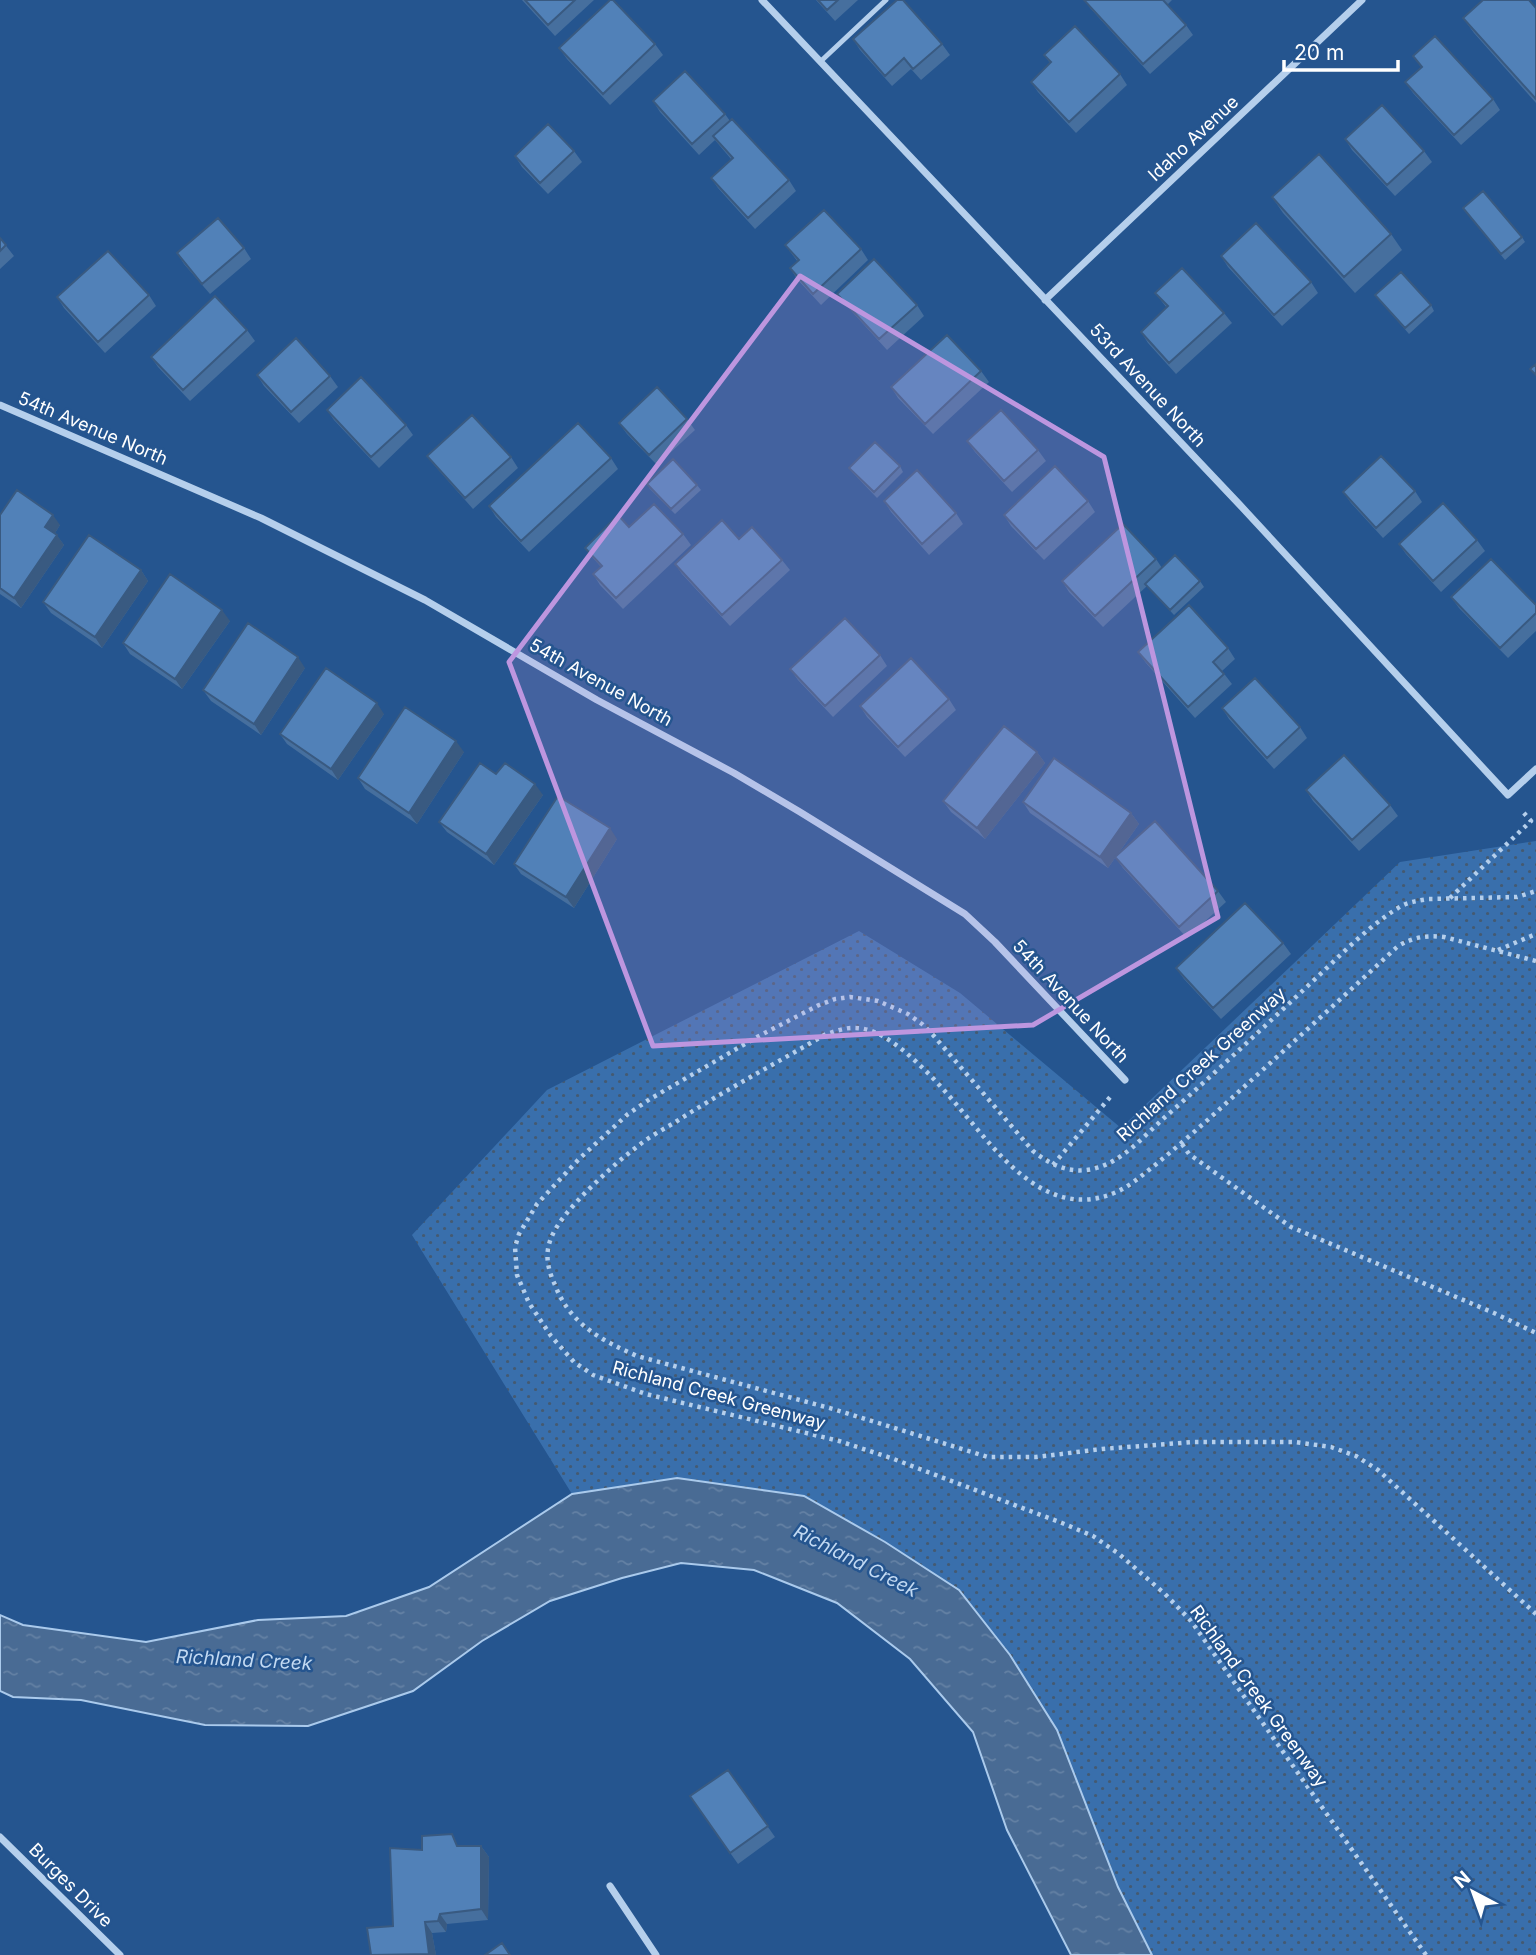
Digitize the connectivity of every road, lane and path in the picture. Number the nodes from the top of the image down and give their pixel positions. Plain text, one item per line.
1 (762, 0) edge
2 (886, 0) edge
3 (1362, 0) edge
4 (820, 62) junction
5 (1045, 300) junction
6 (0, 405) edge
7 (1536, 769) edge
8 (1507, 795) junction
9 (1536, 891) edge
10 (1450, 899) junction
11 (1536, 934) edge
12 (1496, 951) junction
13 (1536, 961) edge
14 (1125, 1080) joint
15 (1182, 1144) junction
16 (1053, 1165) junction
17 (1536, 1333) edge
18 (1536, 1614) edge
19 (0, 1837) edge
20 (610, 1886) dead end
21 (120, 1955) edge
22 (656, 1955) edge
23 (1426, 1955) edge

1 - 4 street, 53rd Avenue North
2 - 4 lane
3 - 5 street, Idaho Avenue
4 - 5 street, 53rd Avenue North
5 - 8 street, 53rd Avenue North
6 - 14 street, 54th Avenue North
7 - 8 street
8 - 10 path
9 - 10 path, Richland Creek Greenway
10 - 16 path, Richland Creek Greenway
11 - 12 path
12 - 13 path
12 - 15 path
14 - 16 path
15 - 17 path
15 - 18 path
16 - 23 path, Richland Creek Greenway
19 - 21 street, Burges Drive
20 - 22 street

